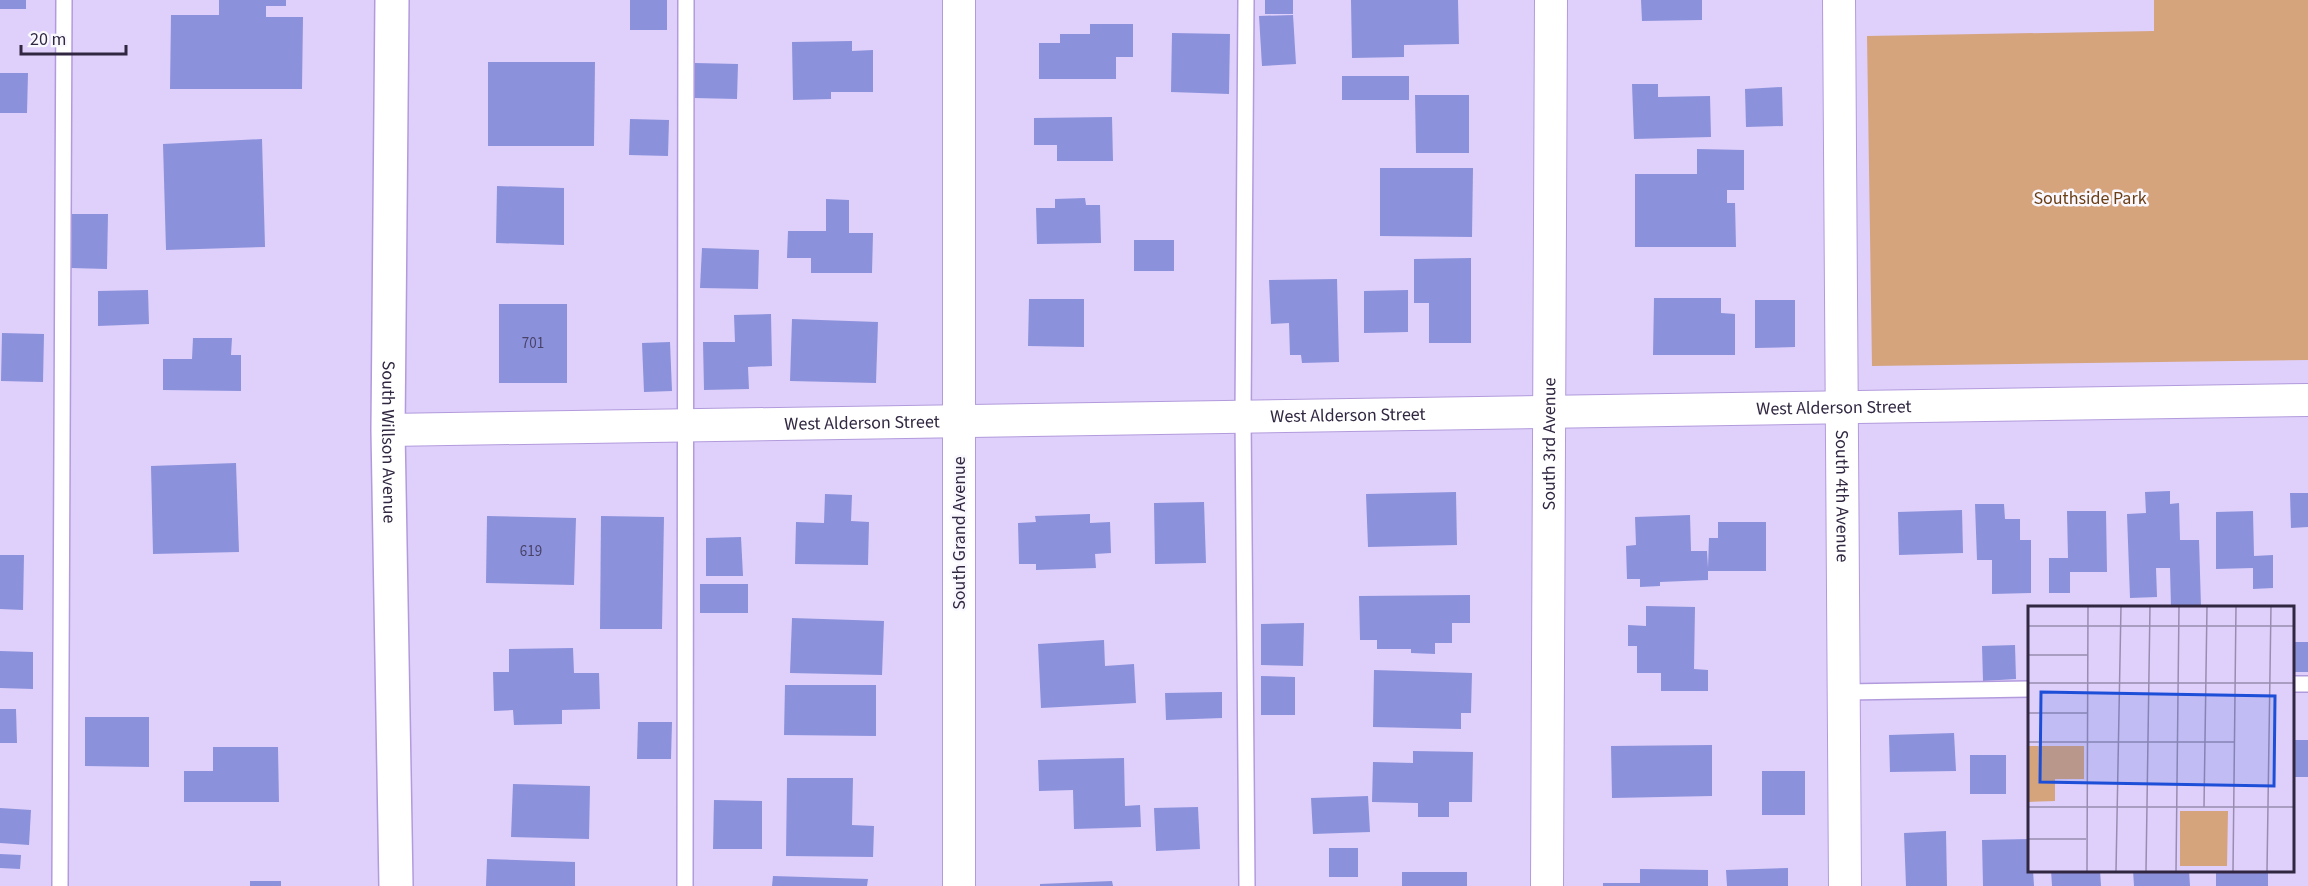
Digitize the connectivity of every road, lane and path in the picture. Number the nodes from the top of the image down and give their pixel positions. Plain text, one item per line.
1 (64, 0) edge
2 (392, 0) edge
3 (686, 0) edge
4 (959, 0) edge
5 (1246, 0) edge
6 (1551, 0) edge
7 (1839, 0) edge
8 (2308, 400) edge
9 (1841, 407) junction
10 (1547, 412) junction
11 (1243, 416) junction
12 (959, 421) junction
13 (687, 426) junction
14 (388, 430) junction
15 (2028, 689) edge
16 (1846, 692) junction
17 (60, 886) edge
18 (396, 886) edge
19 (685, 886) edge
20 (959, 886) edge
21 (1247, 886) edge
22 (1547, 886) edge
23 (1845, 886) edge

1 - 17 lane
2 - 14 main road, South Willson Avenue
3 - 13 lane
4 - 12 street, South Grand Avenue
5 - 11 lane
6 - 10 street, South 3rd Avenue
7 - 9 street, South 4th Avenue
8 - 9 street, West Alderson Street
9 - 10 street, West Alderson Street
9 - 16 street, South 4th Avenue
10 - 11 street, West Alderson Street
10 - 22 street, South 3rd Avenue
11 - 12 street, West Alderson Street
11 - 21 lane
12 - 13 street, West Alderson Street
12 - 20 street, South Grand Avenue
13 - 14 street, West Alderson Street
13 - 19 lane
14 - 18 main road, South Willson Avenue
15 - 16 lane
16 - 23 street, South 4th Avenue

